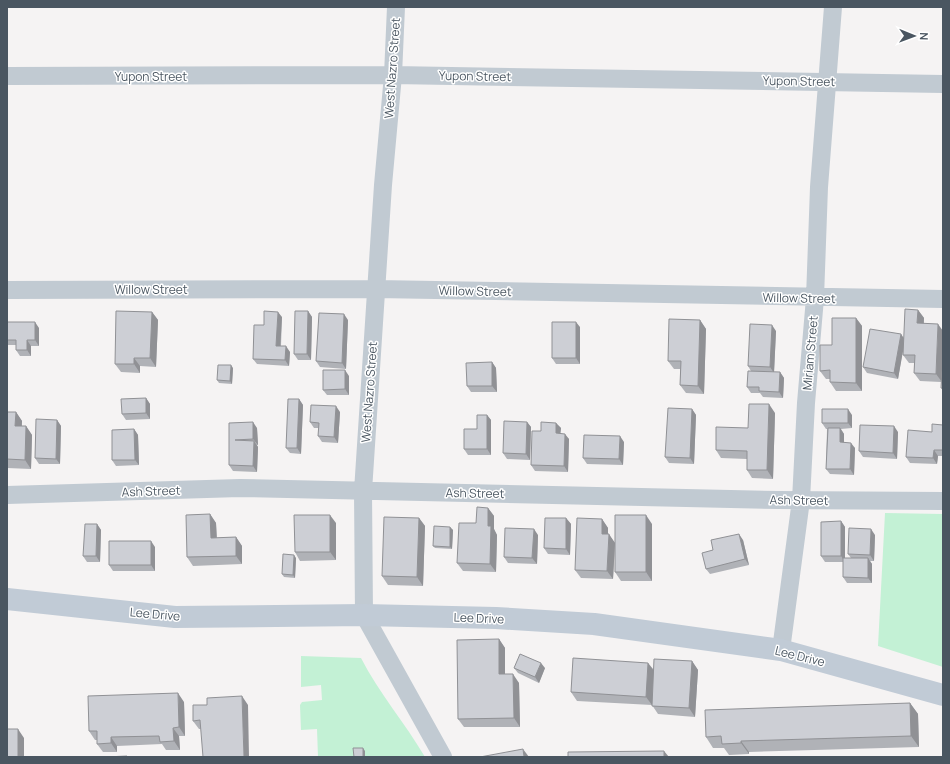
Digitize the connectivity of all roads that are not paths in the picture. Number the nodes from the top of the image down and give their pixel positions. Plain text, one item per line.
1 (396, 7) edge
2 (833, 7) edge
3 (393, 75) junction
4 (7, 76) edge
5 (826, 81) junction
6 (943, 84) edge
7 (376, 289) junction
8 (7, 290) edge
9 (815, 298) junction
10 (943, 299) edge
11 (363, 491) junction
12 (7, 495) edge
13 (801, 500) junction
14 (943, 501) edge
15 (7, 599) edge
16 (364, 615) junction
17 (781, 650) junction
18 (943, 695) edge
19 (442, 757) edge

1 - 3 street, West Nazro Street
2 - 5 street, Miriam Street
3 - 4 street, Yupon Street
3 - 5 street, Yupon Street
3 - 7 street, West Nazro Street
5 - 6 street, Yupon Street
5 - 9 street, Miriam Street
7 - 8 street, Willow Street
7 - 9 street, Willow Street
7 - 11 street, West Nazro Street
9 - 10 street, Willow Street
9 - 13 street, Miriam Street
11 - 12 street, Ash Street
11 - 13 street, Ash Street
11 - 16 street, West Nazro Street
13 - 14 street, Ash Street
13 - 17 street, Miriam Street
15 - 16 main road, Lee Drive
16 - 17 main road, Lee Drive
16 - 19 street, West Nazro Street
17 - 18 main road, Lee Drive

